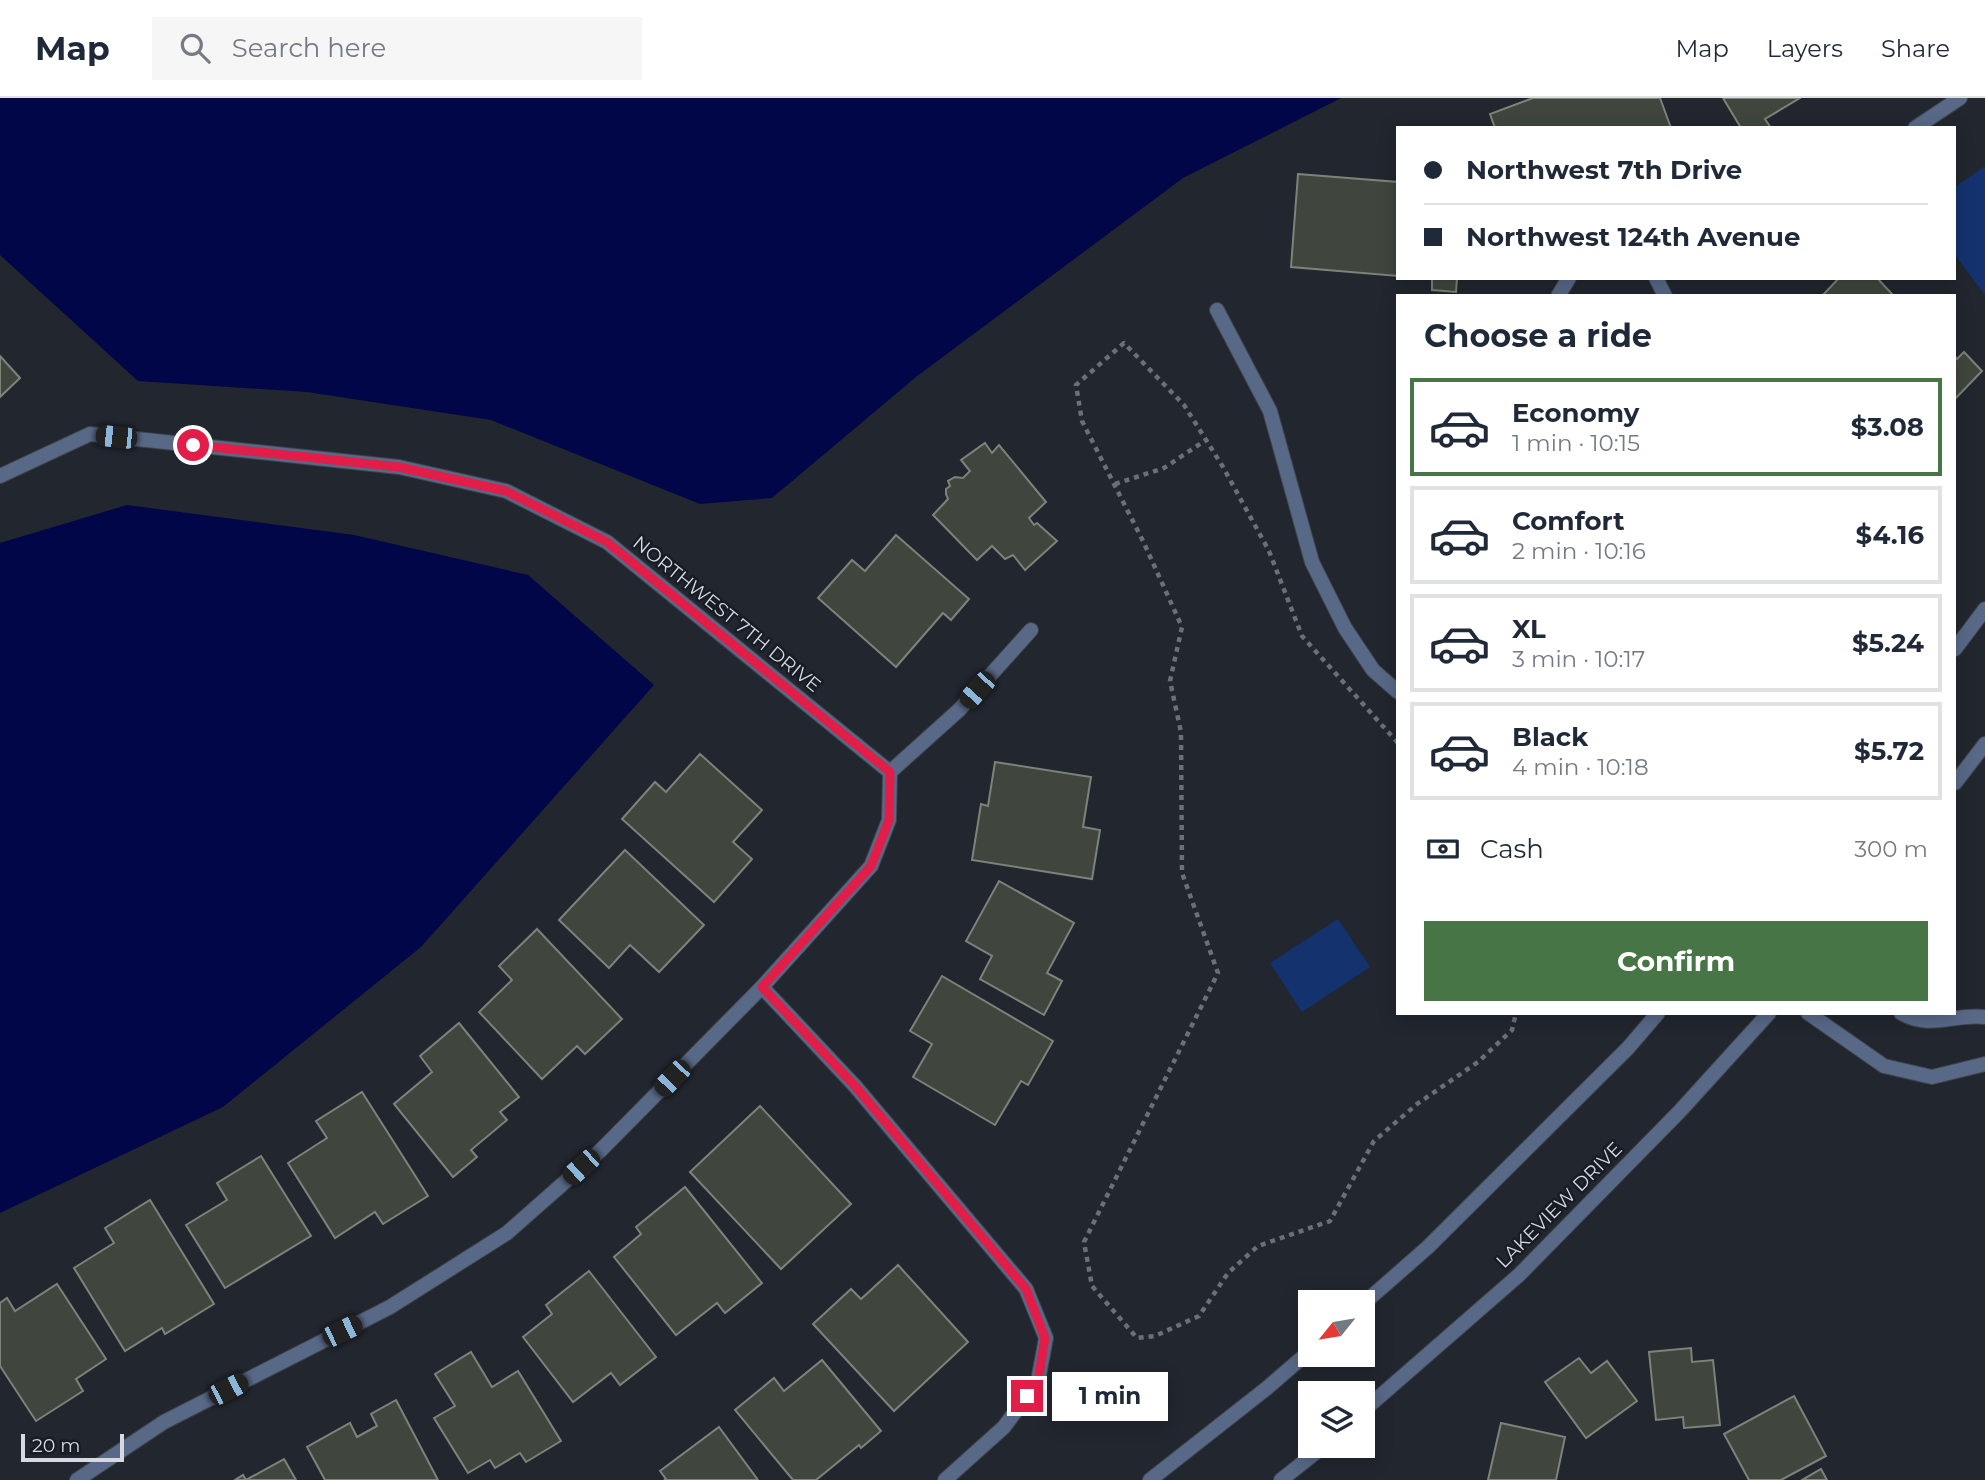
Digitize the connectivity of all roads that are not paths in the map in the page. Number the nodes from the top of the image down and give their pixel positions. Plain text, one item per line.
1 (1960, 98) edge
2 (1918, 126) edge
3 (1217, 310) dead end
4 (0, 476) edge
5 (1985, 609) edge
6 (1031, 630) dead end
7 (1956, 648) edge
8 (1396, 690) edge
9 (1985, 744) edge
10 (890, 772) junction
11 (1956, 782) edge
12 (762, 987) junction
13 (1656, 1015) edge
14 (1767, 1015) edge
15 (1811, 1015) edge
16 (1904, 1015) edge
17 (1985, 1017) edge
18 (1985, 1064) edge
19 (1376, 1293) edge
20 (1298, 1361) edge
21 (1375, 1400) edge
22 (1309, 1458) edge
23 (77, 1480) edge
24 (945, 1480) edge
25 (1150, 1480) edge
26 (1281, 1480) edge

1 - 2 street
3 - 8 street
4 - 10 street, NORTHWEST 7TH DRIVE
5 - 7 street
6 - 10 street
9 - 11 street
10 - 12 street
12 - 23 street
12 - 24 street
13 - 19 street
14 - 21 street, LAKEVIEW DRIVE
15 - 18 street
16 - 17 street
20 - 25 street
22 - 26 street

